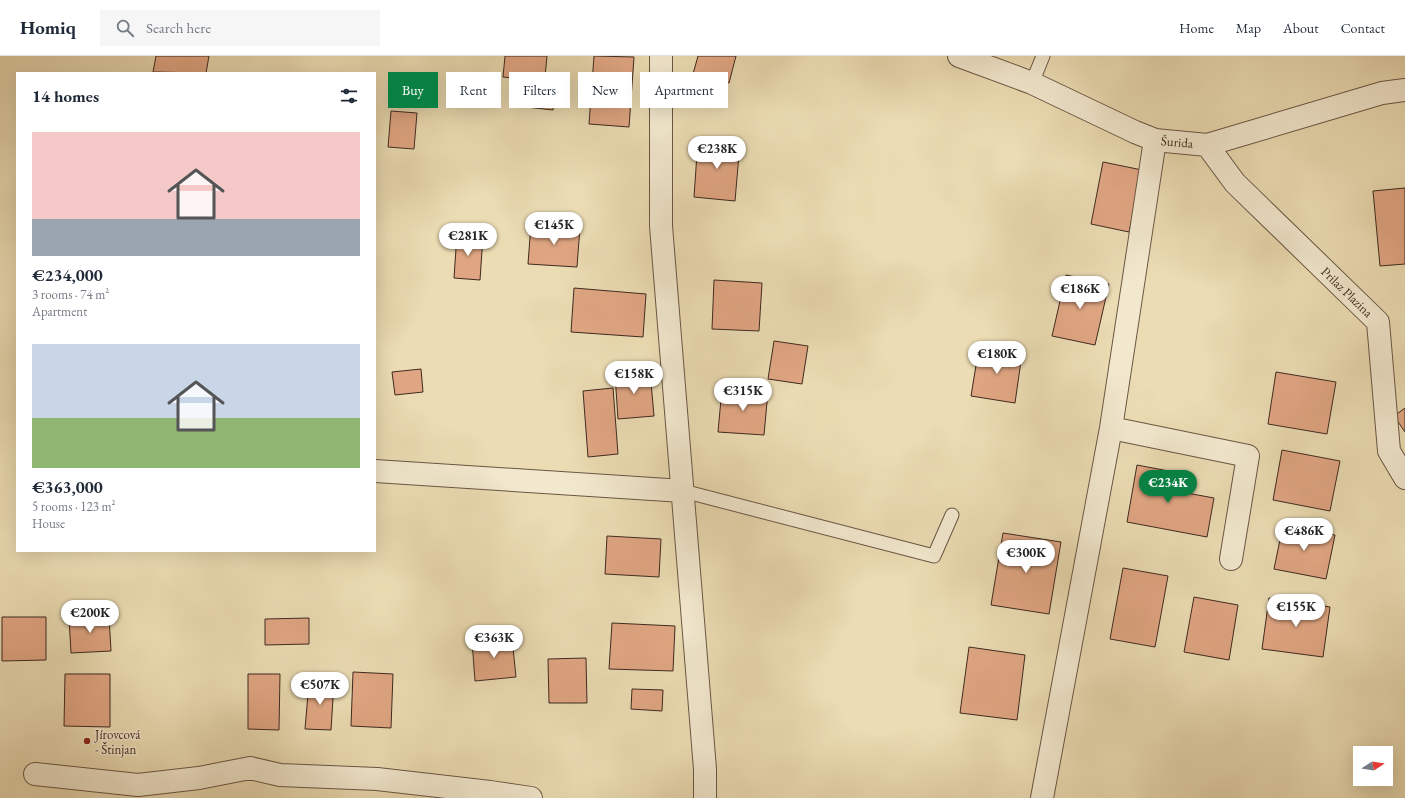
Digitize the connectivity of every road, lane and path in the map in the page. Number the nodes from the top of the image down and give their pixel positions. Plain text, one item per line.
1 (661, 56) edge
2 (959, 56) edge
3 (1043, 56) edge
4 (1032, 83) junction
5 (1405, 90) edge
6 (1155, 140) junction
7 (1207, 144) junction
8 (1111, 428) junction
9 (376, 471) edge
10 (1405, 478) edge
11 (683, 491) junction
12 (952, 515) dead end
13 (1231, 559) dead end
14 (35, 774) dead end
15 (531, 798) edge
16 (705, 798) edge
17 (1042, 798) edge

1 - 11 street
2 - 4 street, Šurida
3 - 4 lane
4 - 6 street, Šurida
5 - 7 street, Šurida
6 - 7 street, Šurida
6 - 8 street
7 - 10 street, Prilaz Plazina
8 - 13 street
8 - 17 street
9 - 11 street
11 - 12 lane
11 - 16 street
14 - 15 street

